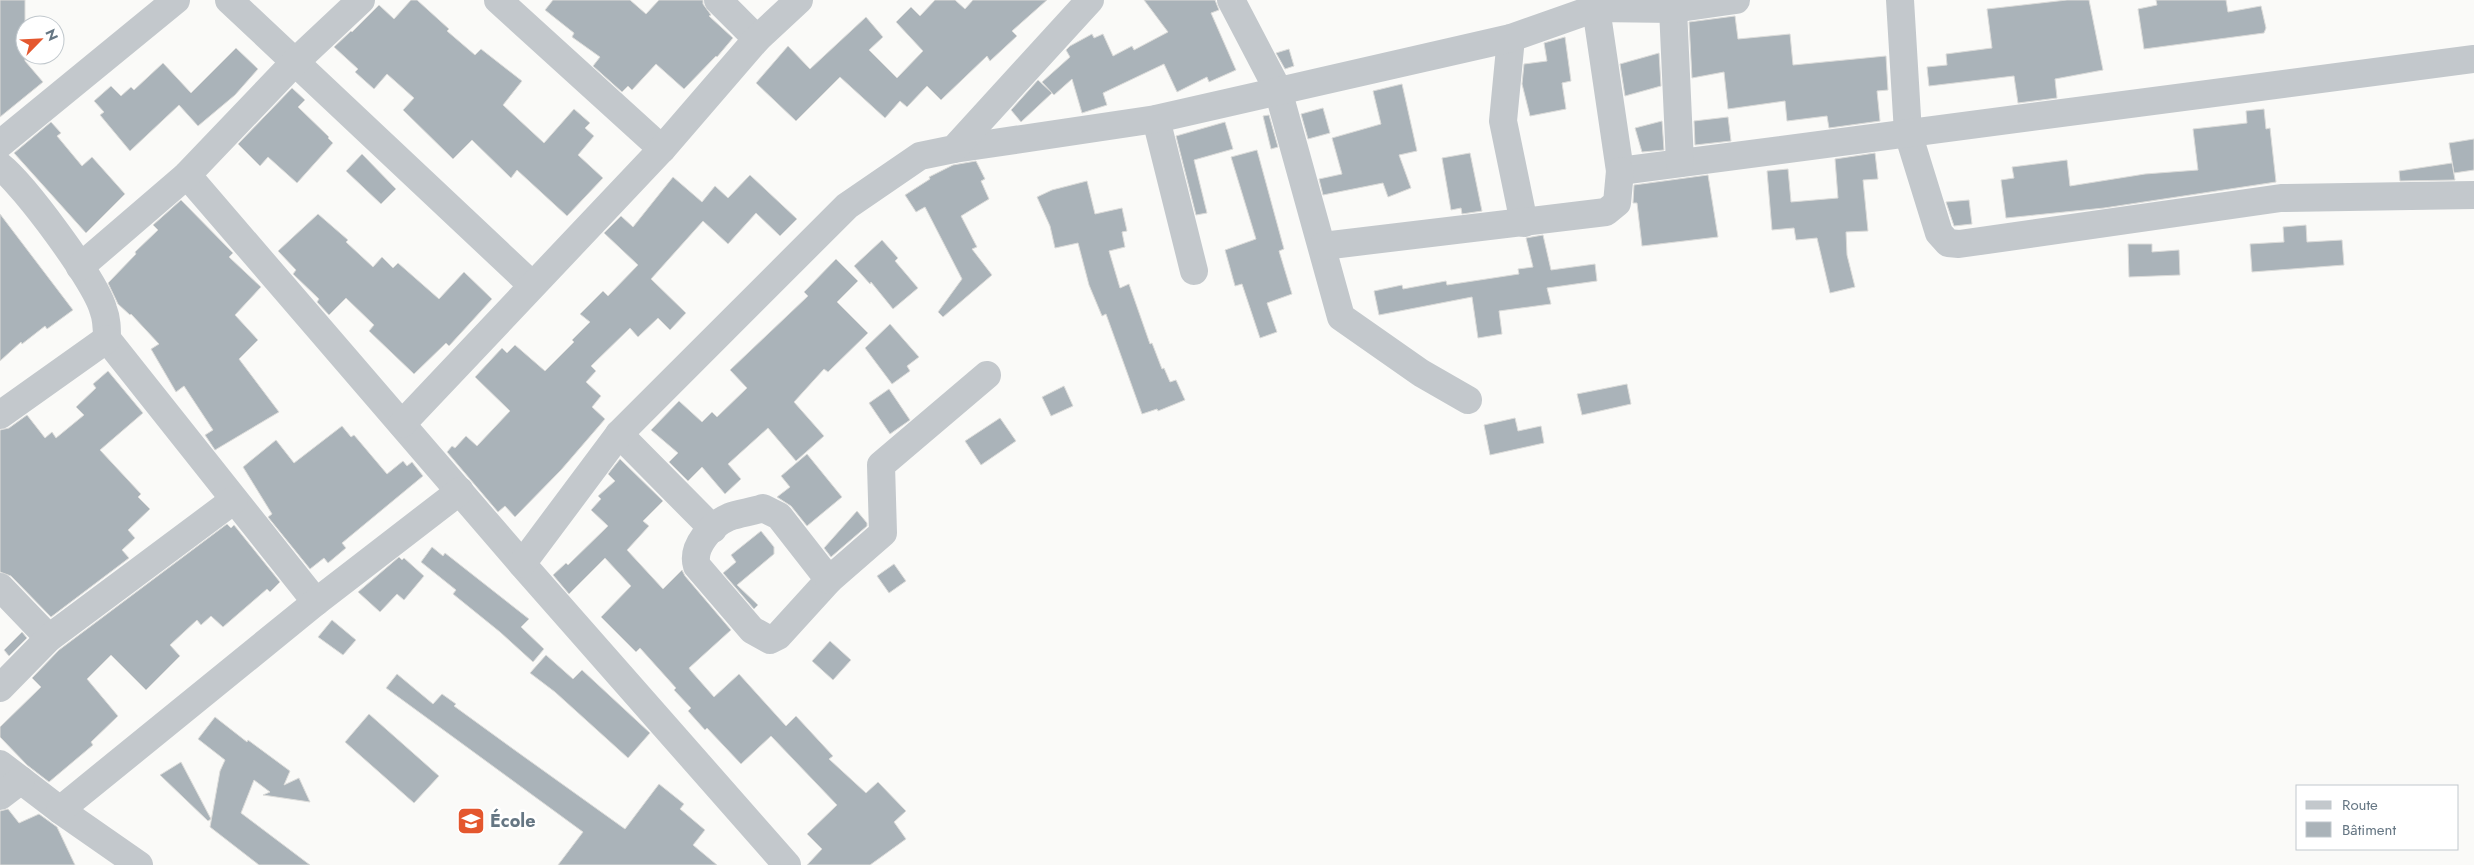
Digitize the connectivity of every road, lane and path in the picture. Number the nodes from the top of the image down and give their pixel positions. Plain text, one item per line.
1 (176, 0) edge
2 (228, 0) edge
3 (361, 0) edge
4 (498, 0) edge
5 (718, 0) edge
6 (799, 0) edge
7 (1090, 0) edge
8 (1231, 0) edge
9 (1736, 0) edge
10 (1900, 0) edge
11 (1596, 8) junction
12 (1673, 9) junction
13 (1511, 38) junction
14 (757, 39) junction
15 (2474, 59) edge
16 (294, 63) junction
17 (1278, 90) junction
18 (1156, 119) junction
19 (1908, 133) junction
20 (0, 144) edge
21 (662, 149) junction
22 (954, 149) junction
23 (1680, 163) junction
24 (0, 166) edge
25 (1620, 171) junction
26 (187, 175) junction
27 (2474, 195) edge
28 (1524, 223) junction
29 (1323, 246) junction
30 (80, 267) junction
31 (1194, 271) dead end
32 (532, 285) junction
33 (107, 339) junction
34 (988, 375) dead end
35 (1468, 400) dead end
36 (0, 415) edge
37 (402, 424) junction
38 (618, 434) junction
39 (460, 491) junction
40 (234, 500) junction
41 (714, 528) junction
42 (522, 564) junction
43 (829, 580) junction
44 (0, 587) edge
45 (316, 602) junction
46 (49, 638) junction
47 (0, 688) edge
48 (0, 764) edge
49 (22, 780) junction
50 (0, 796) edge
51 (60, 810) junction
52 (772, 858) edge
53 (139, 865) edge

1 - 20 street
2 - 16 street
3 - 16 street
4 - 21 street
5 - 14 street
6 - 14 street
7 - 22 street
8 - 17 street
9 - 12 street
10 - 19 street
11 - 12 street
11 - 13 street
11 - 25 street
12 - 23 street
13 - 17 street
13 - 28 street
14 - 21 street
15 - 19 street
16 - 26 street
16 - 32 street
17 - 18 street
17 - 29 street
18 - 22 street
18 - 31 street
19 - 23 street
19 - 27 street
21 - 32 street
22 - 38 street
23 - 25 street
24 - 30 street
25 - 28 street
26 - 30 street
26 - 37 street
28 - 29 street
29 - 35 street
30 - 33 street
32 - 37 street
33 - 36 street
33 - 40 street
34 - 43 street
37 - 39 street
38 - 41 street
38 - 42 street
39 - 42 street
39 - 45 street
40 - 45 street
40 - 46 street
41 - 43 street
41 - 43 street
42 - 52 street
44 - 46 street
45 - 51 street
46 - 47 street
48 - 49 street
49 - 50 street
49 - 51 street
51 - 53 street

